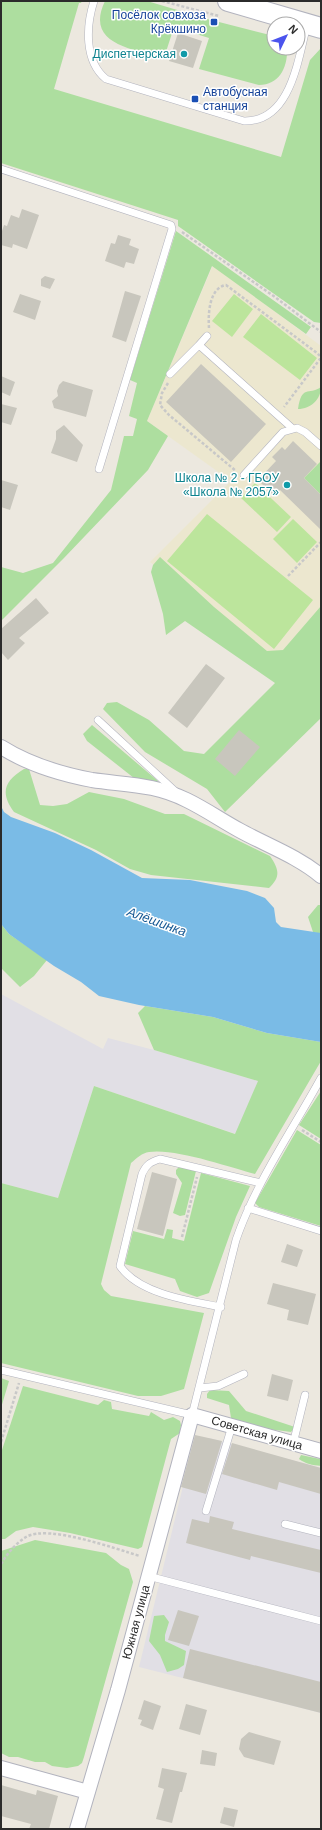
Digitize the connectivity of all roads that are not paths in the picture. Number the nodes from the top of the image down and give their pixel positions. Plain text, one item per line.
1 (94, 1) edge
2 (228, 1) edge
3 (314, 26) edge
4 (1, 169) edge
5 (207, 336) road end
6 (199, 345) junction
7 (170, 374) road end
8 (292, 428) junction
9 (321, 446) edge
10 (99, 469) dead end
11 (244, 475) road end
12 (98, 720) dead end
13 (1, 747) edge
14 (180, 796) junction
15 (321, 876) edge
16 (321, 1078) edge
17 (261, 1183) junction
18 (248, 1208) junction
19 (321, 1231) edge
20 (221, 1307) junction
21 (1, 1370) edge
22 (244, 1374) dead end
23 (200, 1388) junction
24 (305, 1395) dead end
25 (192, 1415) junction
26 (232, 1426) junction
27 (294, 1444) junction
28 (321, 1451) edge
29 (206, 1511) dead end
30 (285, 1524) dead end
31 (321, 1533) edge
32 (148, 1576) junction
33 (321, 1621) edge
34 (1, 1768) edge
35 (88, 1792) junction
36 (77, 1829) edge

1 - 3 lane
2 - 3 street
4 - 10 lane
5 - 6 lane
6 - 7 lane
6 - 8 lane
8 - 9 lane
8 - 11 lane
12 - 14 lane
13 - 14 street
14 - 15 street
16 - 17 lane
17 - 18 lane
17 - 20 lane
18 - 19 lane
18 - 20 lane
20 - 23 lane
21 - 25 lane
22 - 23 lane
23 - 25 lane
24 - 27 lane
25 - 26 street, Советская улица
25 - 32 street, Южная улица
26 - 27 street, Советская улица
26 - 29 lane
27 - 28 street, Советская улица
30 - 31 lane
32 - 33 lane
32 - 35 street, Южная улица
34 - 35 street
35 - 36 street, Южная улица

